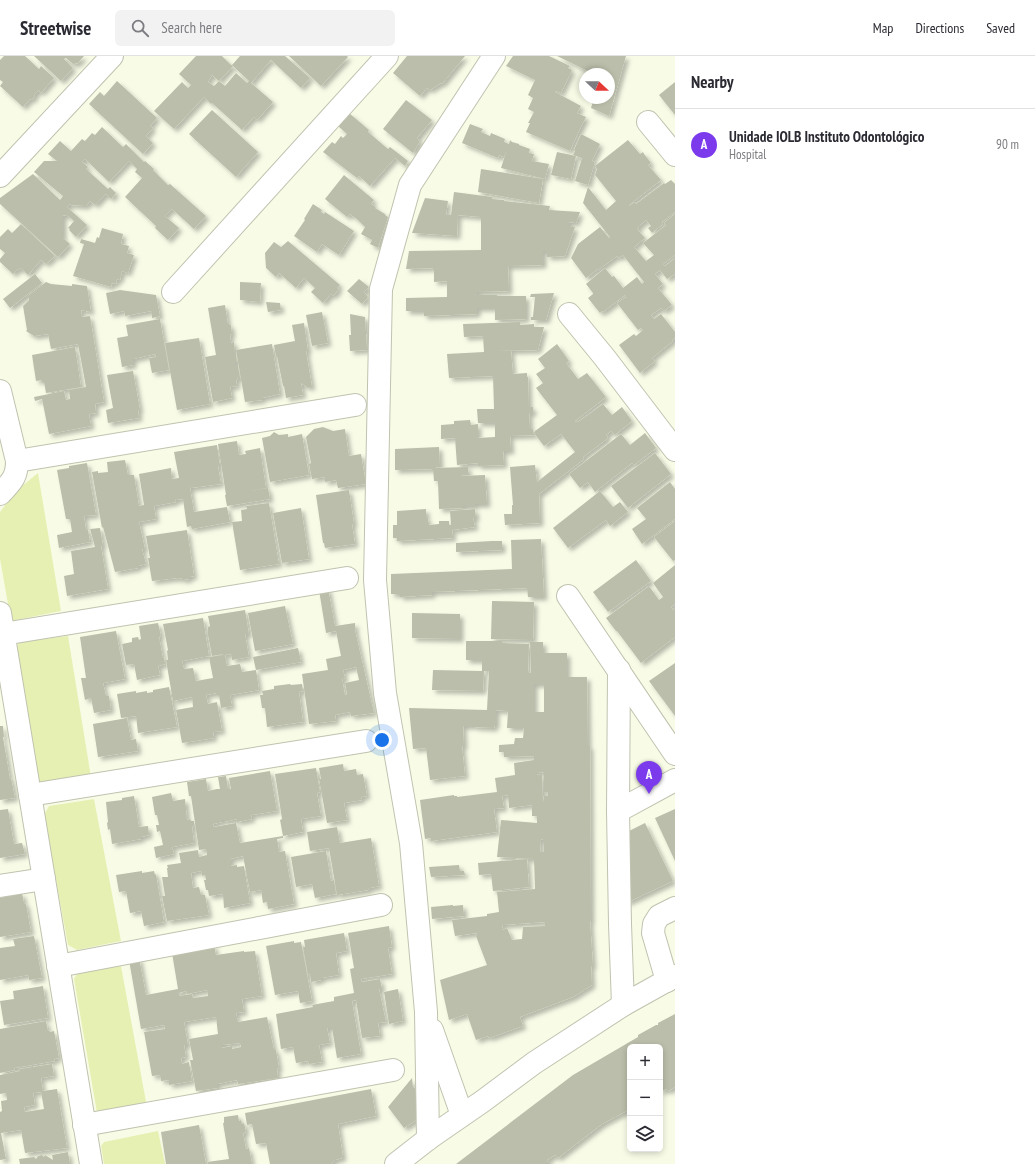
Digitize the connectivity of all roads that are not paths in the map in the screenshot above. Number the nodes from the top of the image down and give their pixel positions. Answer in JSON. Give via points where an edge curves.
{"nodes":[{"id":1,"x":112,"y":56,"type":"edge"},
{"id":2,"x":387,"y":56,"type":"edge"},
{"id":3,"x":494,"y":56,"type":"edge"},
{"id":4,"x":648,"y":122,"type":"dead end"},
{"id":5,"x":675,"y":155,"type":"edge"},
{"id":6,"x":0,"y":176,"type":"edge"},
{"id":7,"x":173,"y":292,"type":"dead end"},
{"id":8,"x":569,"y":314,"type":"dead end"},
{"id":9,"x":0,"y":391,"type":"edge"},
{"id":10,"x":355,"y":405,"type":"dead end"},
{"id":11,"x":675,"y":450,"type":"edge"},
{"id":12,"x":17,"y":461,"type":"junction"},
{"id":13,"x":0,"y":494,"type":"edge"},
{"id":14,"x":347,"y":578,"type":"dead end"},
{"id":15,"x":568,"y":596,"type":"dead end"},
{"id":16,"x":2,"y":624,"type":"edge"},
{"id":17,"x":619,"y":670,"type":"junction"},
{"id":18,"x":366,"y":741,"type":"dead end"},
{"id":19,"x":675,"y":754,"type":"edge"},
{"id":20,"x":675,"y":780,"type":"edge"},
{"id":21,"x":30,"y":795,"type":"junction"},
{"id":22,"x":618,"y":811,"type":"junction"},
{"id":23,"x":44,"y":879,"type":"junction"},
{"id":24,"x":0,"y":886,"type":"edge"},
{"id":25,"x":381,"y":905,"type":"dead end"},
{"id":26,"x":675,"y":908,"type":"edge"},
{"id":27,"x":58,"y":966,"type":"junction"},
{"id":28,"x":671,"y":978,"type":"edge"},
{"id":29,"x":623,"y":1005,"type":"junction"},
{"id":30,"x":426,"y":1012,"type":"junction"},
{"id":31,"x":393,"y":1070,"type":"dead end"},
{"id":32,"x":462,"y":1115,"type":"junction"},
{"id":33,"x":84,"y":1125,"type":"junction"},
{"id":34,"x":428,"y":1139,"type":"junction"},
{"id":35,"x":91,"y":1164,"type":"edge"},
{"id":36,"x":396,"y":1164,"type":"edge"}],
"edges":[{"from":1,"to":6,"type":"street"},
{"from":2,"to":7,"type":"street"},
{"from":3,"to":30,"type":"street","via":[[410,185],[380,288],[375,580],[385,692],[411,843]]},
{"from":4,"to":5,"type":"street"},
{"from":8,"to":11,"type":"street"},
{"from":9,"to":12,"type":"street"},
{"from":10,"to":12,"type":"street"},
{"from":12,"to":13,"type":"street","via":[[15,477]]},
{"from":14,"to":16,"type":"street"},
{"from":15,"to":17,"type":"street"},
{"from":16,"to":21,"type":"street"},
{"from":17,"to":19,"type":"street"},
{"from":17,"to":22,"type":"street"},
{"from":18,"to":21,"type":"street"},
{"from":20,"to":22,"type":"street"},
{"from":21,"to":23,"type":"street"},
{"from":22,"to":29,"type":"street"},
{"from":23,"to":24,"type":"street"},
{"from":23,"to":27,"type":"street"},
{"from":25,"to":27,"type":"street"},
{"from":26,"to":28,"type":"street","via":[[659,916],[654,924],[653,933]]},
{"from":27,"to":33,"type":"street"},
{"from":28,"to":29,"type":"street"},
{"from":29,"to":32,"type":"street","via":[[534,1063]]},
{"from":30,"to":32,"type":"street"},
{"from":30,"to":34,"type":"street"},
{"from":31,"to":33,"type":"street"},
{"from":32,"to":34,"type":"street"},
{"from":33,"to":35,"type":"street"},
{"from":34,"to":36,"type":"street"}]}
